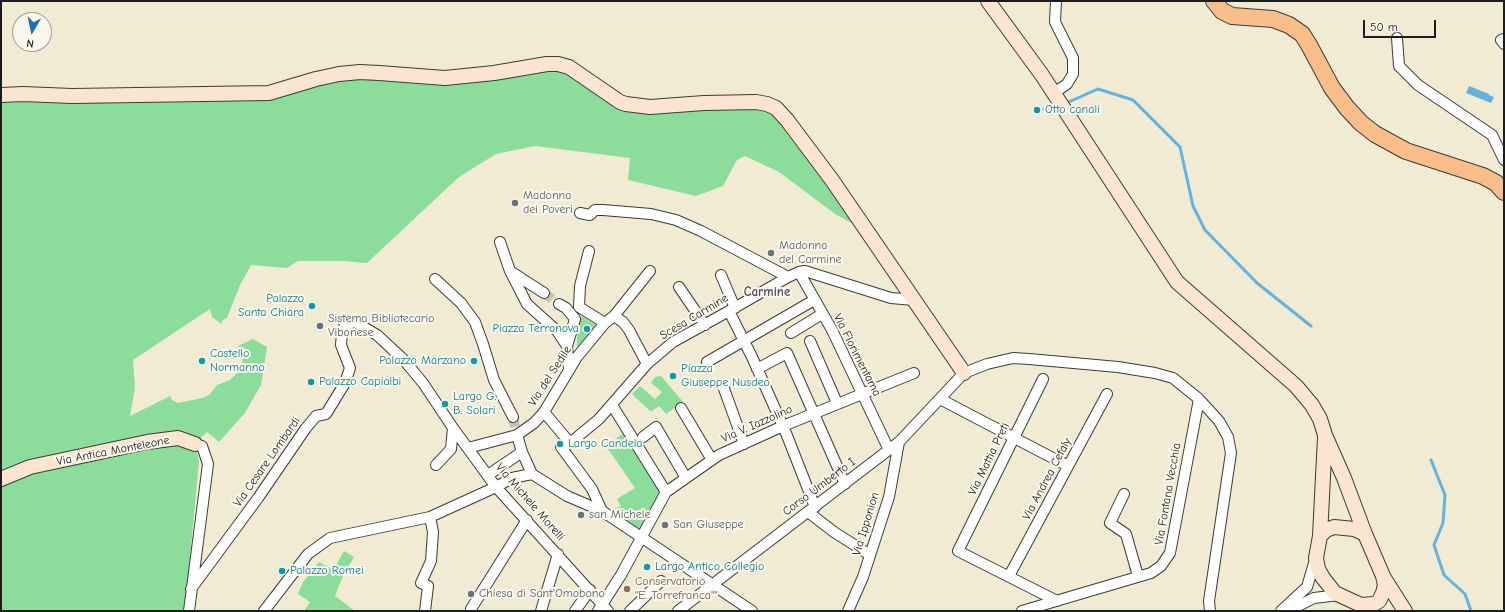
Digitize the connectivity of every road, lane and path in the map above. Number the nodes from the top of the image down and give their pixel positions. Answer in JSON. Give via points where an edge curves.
{"nodes":[{"id":1,"x":988,"y":1,"type":"edge"},
{"id":2,"x":1056,"y":1,"type":"edge"},
{"id":3,"x":1214,"y":1,"type":"edge"},
{"id":4,"x":1397,"y":38,"type":"dead end"},
{"id":5,"x":1504,"y":39,"type":"edge"},
{"id":6,"x":1504,"y":44,"type":"edge"},
{"id":7,"x":1054,"y":93,"type":"junction"},
{"id":8,"x":1,"y":95,"type":"edge"},
{"id":9,"x":1504,"y":160,"type":"edge"},
{"id":10,"x":1504,"y":192,"type":"edge"},
{"id":11,"x":580,"y":213,"type":"dead end"},
{"id":12,"x":500,"y":242,"type":"dead end"},
{"id":13,"x":589,"y":251,"type":"dead end"},
{"id":14,"x":510,"y":271,"type":"junction"},
{"id":15,"x":650,"y":271,"type":"dead end"},
{"id":16,"x":799,"y":272,"type":"junction"},
{"id":17,"x":721,"y":275,"type":"dead end"},
{"id":18,"x":788,"y":277,"type":"junction"},
{"id":19,"x":435,"y":279,"type":"dead end"},
{"id":20,"x":679,"y":287,"type":"dead end"},
{"id":21,"x":544,"y":293,"type":"tunnel mouth"},
{"id":22,"x":914,"y":300,"type":"junction"},
{"id":23,"x":809,"y":303,"type":"dead end"},
{"id":24,"x":559,"y":304,"type":"tunnel mouth"},
{"id":25,"x":732,"y":310,"type":"junction"},
{"id":26,"x":822,"y":314,"type":"junction"},
{"id":27,"x":614,"y":316,"type":"junction"},
{"id":28,"x":605,"y":324,"type":"junction"},
{"id":29,"x":345,"y":325,"type":"joint"},
{"id":30,"x":705,"y":325,"type":"junction"},
{"id":31,"x":791,"y":333,"type":"dead end"},
{"id":32,"x":744,"y":341,"type":"junction"},
{"id":33,"x":810,"y":341,"type":"dead end"},
{"id":34,"x":567,"y":346,"type":"junction"},
{"id":35,"x":707,"y":362,"type":"dead end"},
{"id":36,"x":647,"y":364,"type":"junction"},
{"id":37,"x":757,"y":369,"type":"junction"},
{"id":38,"x":569,"y":370,"type":"junction"},
{"id":39,"x":914,"y":373,"type":"dead end"},
{"id":40,"x":964,"y":373,"type":"junction"},
{"id":41,"x":1043,"y":379,"type":"dead end"},
{"id":42,"x":722,"y":386,"type":"dead end"},
{"id":43,"x":862,"y":393,"type":"junction"},
{"id":44,"x":1107,"y":394,"type":"dead end"},
{"id":45,"x":940,"y":399,"type":"junction"},
{"id":46,"x":1199,"y":399,"type":"junction"},
{"id":47,"x":837,"y":403,"type":"junction"},
{"id":48,"x":612,"y":405,"type":"junction"},
{"id":49,"x":681,"y":408,"type":"dead end"},
{"id":50,"x":544,"y":412,"type":"junction"},
{"id":51,"x":813,"y":413,"type":"junction"},
{"id":52,"x":513,"y":417,"type":"tunnel mouth"},
{"id":53,"x":783,"y":426,"type":"junction"},
{"id":54,"x":453,"y":428,"type":"junction"},
{"id":55,"x":517,"y":435,"type":"junction"},
{"id":56,"x":1325,"y":435,"type":"junction"},
{"id":57,"x":643,"y":437,"type":"dead end"},
{"id":58,"x":1014,"y":437,"type":"junction"},
{"id":59,"x":899,"y":442,"type":"junction"},
{"id":60,"x":195,"y":444,"type":"joint"},
{"id":61,"x":744,"y":444,"type":"junction"},
{"id":62,"x":566,"y":445,"type":"junction"},
{"id":63,"x":468,"y":448,"type":"junction"},
{"id":64,"x":889,"y":450,"type":"junction"},
{"id":65,"x":522,"y":452,"type":"junction"},
{"id":66,"x":712,"y":460,"type":"junction"},
{"id":67,"x":436,"y":465,"type":"dead end"},
{"id":68,"x":1068,"y":466,"type":"junction"},
{"id":69,"x":532,"y":474,"type":"junction"},
{"id":70,"x":488,"y":475,"type":"junction"},
{"id":71,"x":686,"y":478,"type":"junction"},
{"id":72,"x":1,"y":479,"type":"edge"},
{"id":73,"x":845,"y":484,"type":"junction"},
{"id":74,"x":496,"y":487,"type":"junction"},
{"id":75,"x":666,"y":492,"type":"junction"},
{"id":76,"x":1124,"y":494,"type":"dead end"},
{"id":77,"x":812,"y":509,"type":"junction"},
{"id":78,"x":602,"y":511,"type":"junction"},
{"id":79,"x":430,"y":517,"type":"junction"},
{"id":80,"x":527,"y":520,"type":"junction"},
{"id":81,"x":1365,"y":534,"type":"junction"},
{"id":82,"x":1320,"y":536,"type":"junction"},
{"id":83,"x":642,"y":538,"type":"junction"},
{"id":84,"x":558,"y":554,"type":"junction"},
{"id":85,"x":870,"y":555,"type":"junction"},
{"id":86,"x":1316,"y":558,"type":"junction"},
{"id":87,"x":1009,"y":576,"type":"junction"},
{"id":88,"x":1138,"y":576,"type":"junction"},
{"id":89,"x":1384,"y":576,"type":"junction"},
{"id":90,"x":661,"y":581,"type":"dead end"},
{"id":91,"x":713,"y":584,"type":"junction"},
{"id":92,"x":191,"y":589,"type":"junction"},
{"id":93,"x":590,"y":590,"type":"junction"},
{"id":94,"x":1339,"y":595,"type":"junction"},
{"id":95,"x":1057,"y":600,"type":"junction"},
{"id":96,"x":1361,"y":605,"type":"junction"},
{"id":97,"x":471,"y":609,"type":"dead end"},
{"id":98,"x":603,"y":609,"type":"edge"},
{"id":99,"x":545,"y":610,"type":"edge"},
{"id":100,"x":189,"y":611,"type":"edge"},
{"id":101,"x":264,"y":611,"type":"edge"},
{"id":102,"x":425,"y":611,"type":"edge"},
{"id":103,"x":576,"y":611,"type":"edge"},
{"id":104,"x":630,"y":611,"type":"edge"},
{"id":105,"x":678,"y":611,"type":"edge"},
{"id":106,"x":752,"y":611,"type":"edge"},
{"id":107,"x":848,"y":611,"type":"edge"},
{"id":108,"x":1022,"y":611,"type":"edge"},
{"id":109,"x":1210,"y":611,"type":"edge"},
{"id":110,"x":1281,"y":611,"type":"edge"},
{"id":111,"x":1288,"y":611,"type":"edge"},
{"id":112,"x":1374,"y":611,"type":"edge"},
{"id":113,"x":1405,"y":611,"type":"edge"}],
"edges":[{"from":1,"to":7,"type":"street"},
{"from":2,"to":7,"type":"street","via":[[1055,22],[1073,58],[1073,74],[1067,84]]},
{"from":3,"to":10,"type":"main road","via":[[1227,14],[1281,21],[1302,34],[1332,88],[1361,123],[1375,134],[1406,151],[1483,176],[1496,183]]},
{"from":4,"to":9,"type":"street","via":[[1399,66],[1418,85],[1492,135]]},
{"from":5,"to":6,"type":"street","via":[[1501,40]]},
{"from":7,"to":56,"type":"street","via":[[1177,282],[1296,386],[1312,405]]},
{"from":8,"to":22,"type":"street","via":[[269,94],[339,74],[360,72],[445,78],[558,64],[569,67],[626,104],[650,107],[704,103],[767,104],[776,108],[787,120],[828,174]]},
{"from":11,"to":18,"type":"street","via":[[590,215],[595,210],[651,214],[676,220]]},
{"from":12,"to":14,"type":"street"},
{"from":13,"to":28,"type":"street","via":[[580,286],[579,307]]},
{"from":14,"to":21,"type":"street"},
{"from":14,"to":34,"type":"street","via":[[527,304],[557,331]]},
{"from":15,"to":27,"type":"street","name":"Via del Sedile"},
{"from":16,"to":18,"type":"street","name":"Scesa Carmine"},
{"from":16,"to":22,"type":"street","via":[[805,271],[891,298]]},
{"from":16,"to":26,"type":"street","name":"Via Florimentama"},
{"from":17,"to":25,"type":"street"},
{"from":18,"to":25,"type":"street","name":"Scesa Carmine"},
{"from":19,"to":52,"type":"street","via":[[461,303],[475,322],[494,380]]},
{"from":20,"to":30,"type":"street"},
{"from":22,"to":40,"type":"street"},
{"from":23,"to":32,"type":"street"},
{"from":24,"to":34,"type":"street","via":[[575,319]]},
{"from":25,"to":30,"type":"street","name":"Scesa Carmine"},
{"from":25,"to":32,"type":"street"},
{"from":26,"to":31,"type":"street"},
{"from":26,"to":43,"type":"street","name":"Via Florimentama"},
{"from":27,"to":28,"type":"street","name":"Via del Sedile"},
{"from":27,"to":36,"type":"street","via":[[629,330]]},
{"from":28,"to":38,"type":"street","name":"Via del Sedile","via":[[576,357]]},
{"from":29,"to":54,"type":"street","name":"Via Michele Morelli","via":[[354,322],[364,327],[377,335],[403,359],[423,383]]},
{"from":29,"to":92,"type":"street","name":"Via Cesare Lombardi","via":[[341,345],[350,368],[345,383],[326,414],[316,416],[306,428]]},
{"from":30,"to":36,"type":"street","name":"Scesa Carmine","via":[[673,342]]},
{"from":32,"to":35,"type":"street"},
{"from":32,"to":37,"type":"street"},
{"from":33,"to":47,"type":"street"},
{"from":34,"to":38,"type":"street"},
{"from":36,"to":48,"type":"street","name":"Scesa Carmine"},
{"from":37,"to":51,"type":"street","via":[[787,354]]},
{"from":37,"to":53,"type":"street"},
{"from":38,"to":50,"type":"street","name":"Via del Sedile"},
{"from":39,"to":43,"type":"street","name":"Via V. Iazzolino"},
{"from":40,"to":45,"type":"street","name":"Corso Umberto I"},
{"from":40,"to":46,"type":"street","via":[[1013,358],[1118,367],[1156,372],[1173,378]]},
{"from":41,"to":58,"type":"street","name":"Via Mattia Preti"},
{"from":42,"to":61,"type":"street"},
{"from":43,"to":47,"type":"street","name":"Via V. Iazzolino"},
{"from":43,"to":64,"type":"street","name":"Via Florimentama"},
{"from":44,"to":68,"type":"street","name":"Via Andrea Cefaly"},
{"from":45,"to":58,"type":"street"},
{"from":45,"to":59,"type":"street","name":"Corso Umberto I"},
{"from":46,"to":88,"type":"street","name":"Via Fontana Vecchia","via":[[1170,554],[1161,566],[1150,573]]},
{"from":46,"to":109,"type":"street","via":[[1219,421],[1228,437],[1231,453],[1209,601]]},
{"from":47,"to":51,"type":"street","name":"Via V. Iazzolino"},
{"from":48,"to":62,"type":"street","name":"Scesa Carmine","via":[[599,419]]},
{"from":48,"to":75,"type":"street"},
{"from":49,"to":66,"type":"street"},
{"from":50,"to":55,"type":"street","name":"Via del Sedile"},
{"from":50,"to":62,"type":"street"},
{"from":51,"to":53,"type":"street","name":"Via V. Iazzolino"},
{"from":51,"to":73,"type":"street"},
{"from":53,"to":61,"type":"street","name":"Via V. Iazzolino"},
{"from":53,"to":77,"type":"street"},
{"from":54,"to":63,"type":"street","name":"Via Michele Morelli"},
{"from":54,"to":67,"type":"street","via":[[451,449]]},
{"from":55,"to":63,"type":"street","name":"Via del Sedile"},
{"from":55,"to":65,"type":"street"},
{"from":56,"to":81,"type":"street"},
{"from":56,"to":82,"type":"street"},
{"from":57,"to":71,"type":"street","via":[[656,428]]},
{"from":58,"to":68,"type":"street"},
{"from":58,"to":87,"type":"street","name":"Via Mattia Preti","via":[[958,551]]},
{"from":59,"to":64,"type":"street","name":"Corso Umberto I"},
{"from":59,"to":85,"type":"street","name":"Via Ipponion","via":[[889,497]]},
{"from":60,"to":72,"type":"street","name":"Via Antica Monteleone","via":[[178,438],[147,442],[30,467]]},
{"from":60,"to":92,"type":"street","name":"Via Antica Monteleone","via":[[202,446],[208,464]]},
{"from":61,"to":66,"type":"street","name":"Via V. Iazzolino"},
{"from":62,"to":78,"type":"street"},
{"from":63,"to":70,"type":"street","name":"Via Michele Morelli"},
{"from":64,"to":73,"type":"street","name":"Corso Umberto I"},
{"from":65,"to":69,"type":"street"},
{"from":65,"to":70,"type":"street"},
{"from":66,"to":71,"type":"street","name":"Via V. Iazzolino"},
{"from":68,"to":87,"type":"street","name":"Via Andrea Cefaly"},
{"from":69,"to":74,"type":"street","via":[[512,478]]},
{"from":69,"to":78,"type":"street","via":[[567,496]]},
{"from":70,"to":74,"type":"street","name":"Via Michele Morelli"},
{"from":71,"to":75,"type":"street","name":"Via V. Iazzolino"},
{"from":73,"to":77,"type":"street","name":"Corso Umberto I"},
{"from":74,"to":79,"type":"street"},
{"from":74,"to":80,"type":"street","name":"Via Michele Morelli"},
{"from":75,"to":83,"type":"street","name":"Via V. Iazzolino"},
{"from":76,"to":88,"type":"street","via":[[1110,524],[1126,534]]},
{"from":77,"to":85,"type":"street","via":[[834,532]]},
{"from":77,"to":91,"type":"street","name":"Corso Umberto I"},
{"from":78,"to":83,"type":"street"},
{"from":79,"to":101,"type":"street","via":[[330,538],[308,554]]},
{"from":79,"to":102,"type":"street","via":[[433,532],[431,561],[424,585]]},
{"from":80,"to":84,"type":"street","name":"Via Michele Morelli"},
{"from":80,"to":97,"type":"street"},
{"from":81,"to":82,"type":"street","via":[[1354,529],[1334,527]]},
{"from":81,"to":89,"type":"street"},
{"from":82,"to":86,"type":"street"},
{"from":83,"to":91,"type":"street"},
{"from":83,"to":98,"type":"street","name":"Via V. Iazzolino"},
{"from":84,"to":93,"type":"street","name":"Via Michele Morelli"},
{"from":84,"to":99,"type":"street"},
{"from":85,"to":107,"type":"street","name":"Via Ipponion"},
{"from":86,"to":94,"type":"street","via":[[1323,578],[1334,593]]},
{"from":86,"to":110,"type":"street","via":[[1307,587]]},
{"from":87,"to":95,"type":"street"},
{"from":88,"to":95,"type":"street","name":"Via Fontana Vecchia"},
{"from":89,"to":96,"type":"street","via":[[1384,589],[1379,601]]},
{"from":89,"to":113,"type":"street"},
{"from":90,"to":104,"type":"street"},
{"from":91,"to":105,"type":"street","name":"Corso Umberto I"},
{"from":91,"to":106,"type":"street"},
{"from":92,"to":100,"type":"street","name":"Via Antica Monteleone"},
{"from":93,"to":98,"type":"street","name":"Via Michele Morelli"},
{"from":93,"to":103,"type":"street"},
{"from":94,"to":96,"type":"street"},
{"from":94,"to":111,"type":"street","via":[[1314,598]]},
{"from":95,"to":108,"type":"street","name":"Via Fontana Vecchia"},
{"from":96,"to":112,"type":"street"}]}
